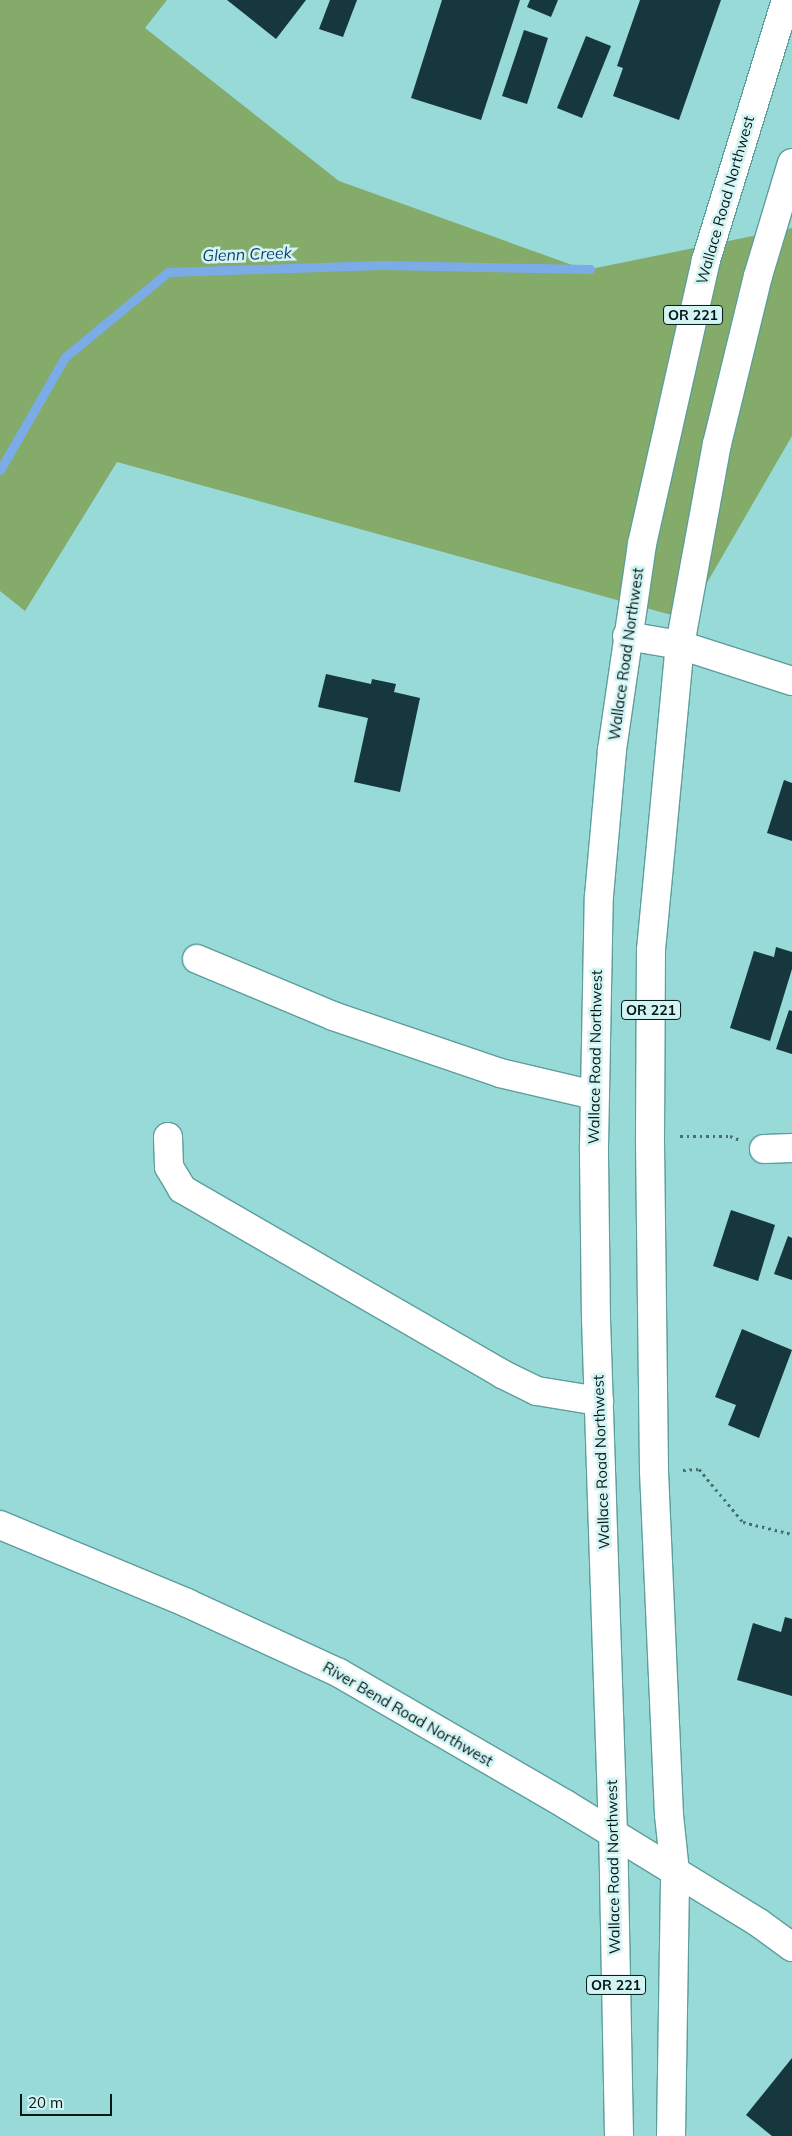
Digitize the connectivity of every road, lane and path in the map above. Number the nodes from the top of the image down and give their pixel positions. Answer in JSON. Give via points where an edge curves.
{"nodes":[{"id":1,"x":786,"y":0,"type":"edge"},
{"id":2,"x":792,"y":163,"type":"edge"},
{"id":3,"x":627,"y":636,"type":"junction"},
{"id":4,"x":680,"y":644,"type":"junction"},
{"id":5,"x":792,"y":681,"type":"edge"},
{"id":6,"x":198,"y":959,"type":"dead end"},
{"id":7,"x":594,"y":1095,"type":"junction"},
{"id":8,"x":168,"y":1137,"type":"dead end"},
{"id":9,"x":650,"y":1137,"type":"junction"},
{"id":10,"x":792,"y":1148,"type":"edge"},
{"id":11,"x":764,"y":1149,"type":"joint"},
{"id":12,"x":599,"y":1401,"type":"junction"},
{"id":13,"x":654,"y":1470,"type":"junction"},
{"id":14,"x":0,"y":1525,"type":"edge"},
{"id":15,"x":792,"y":1534,"type":"edge"},
{"id":16,"x":613,"y":1834,"type":"junction"},
{"id":17,"x":675,"y":1872,"type":"junction"},
{"id":18,"x":792,"y":1947,"type":"edge"},
{"id":19,"x":619,"y":2136,"type":"edge"},
{"id":20,"x":671,"y":2136,"type":"edge"}],
"edges":[{"from":1,"to":3,"type":"main road","name":"Wallace Road Northwest","number":"OR 221","via":[[706,260],[642,544]]},
{"from":2,"to":4,"type":"main road","number":"OR 221","via":[[758,276],[717,444]]},
{"from":3,"to":4,"type":"main road"},
{"from":3,"to":7,"type":"main road","name":"Wallace Road Northwest","number":"OR 221","via":[[612,750],[600,896]]},
{"from":4,"to":5,"type":"main road"},
{"from":4,"to":9,"type":"main road","number":"OR 221","via":[[651,950]]},
{"from":6,"to":7,"type":"main road","via":[[333,1016],[491,1070]]},
{"from":7,"to":12,"type":"main road","name":"Wallace Road Northwest","number":"OR 221"},
{"from":8,"to":12,"type":"main road","via":[[169,1167],[182,1189],[502,1374],[537,1391]]},
{"from":9,"to":11,"type":"path","via":[[730,1136]]},
{"from":9,"to":13,"type":"main road","number":"OR 221"},
{"from":10,"to":11,"type":"main road"},
{"from":12,"to":16,"type":"main road","name":"Wallace Road Northwest","number":"OR 221"},
{"from":13,"to":15,"type":"path","via":[[699,1469],[743,1522]]},
{"from":13,"to":17,"type":"main road","number":"OR 221","via":[[669,1815]]},
{"from":14,"to":16,"type":"main road","name":"River Bend Road Northwest","via":[[300,1654],[400,1708]]},
{"from":16,"to":17,"type":"main road","name":"River Bend Road Northwest"},
{"from":16,"to":19,"type":"main road","name":"Wallace Road Northwest","number":"OR 221"},
{"from":17,"to":18,"type":"main road","name":"River Bend Road Northwest"},
{"from":17,"to":20,"type":"main road","number":"OR 221"}]}
